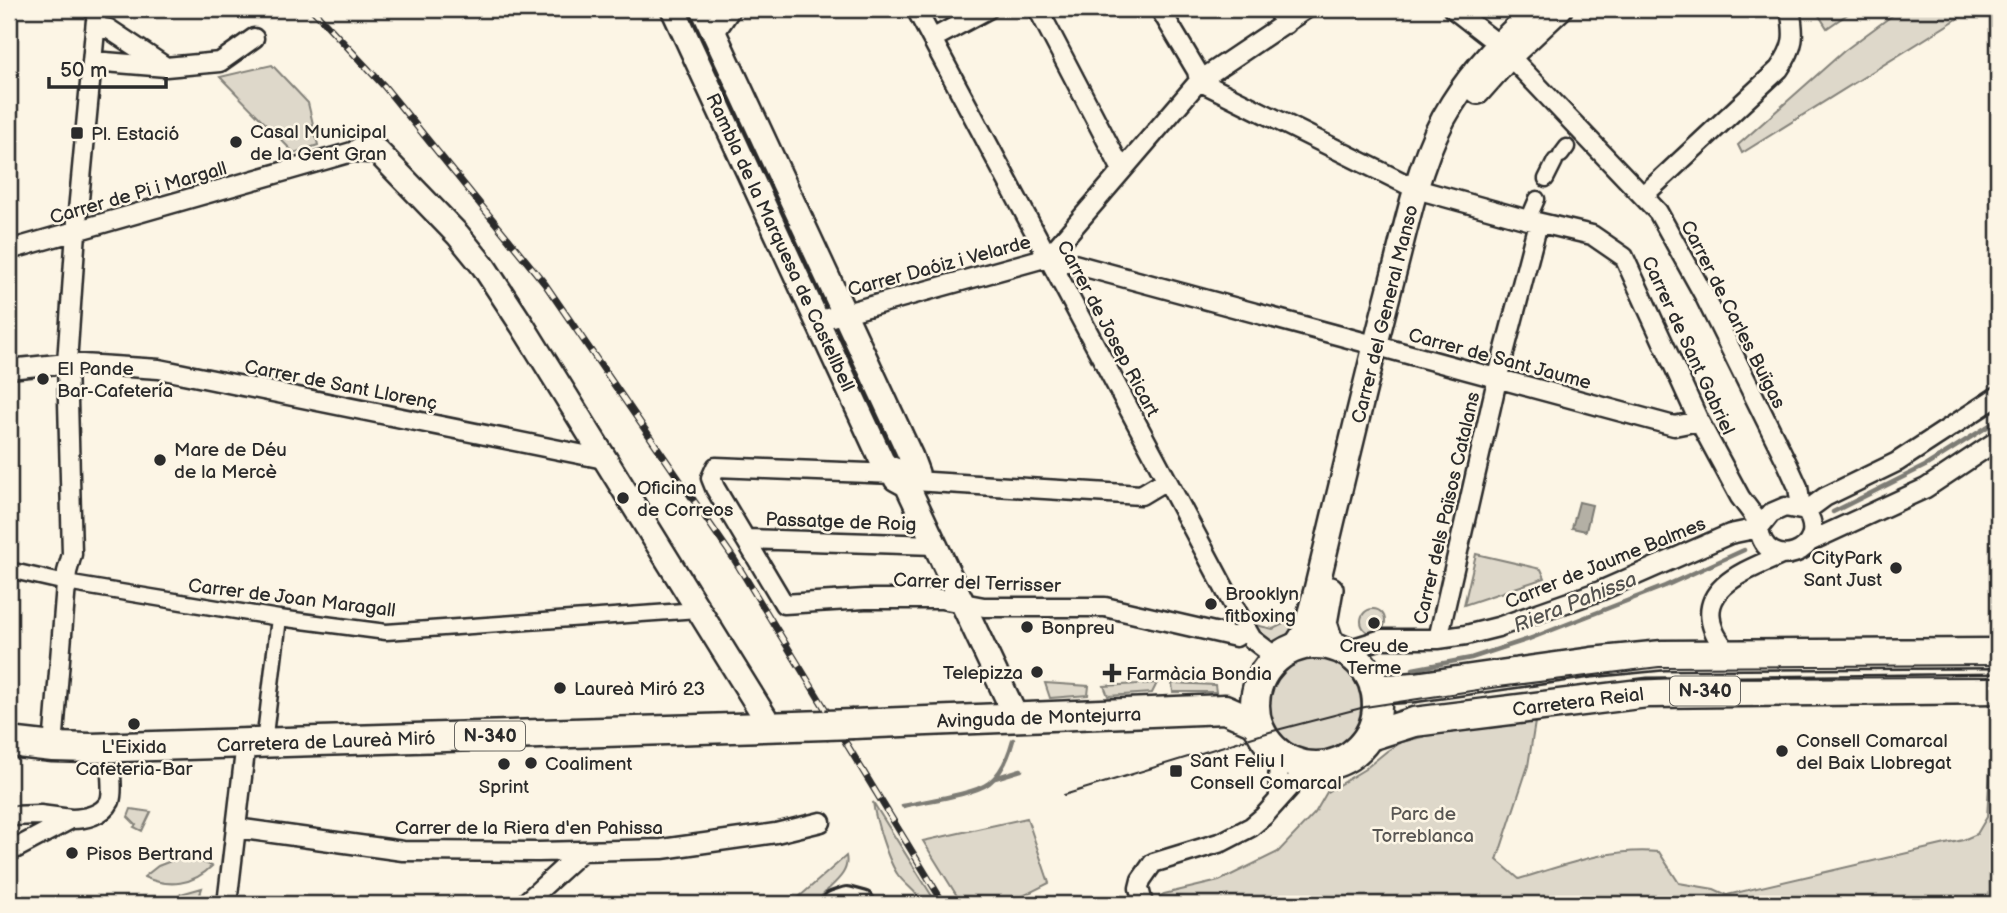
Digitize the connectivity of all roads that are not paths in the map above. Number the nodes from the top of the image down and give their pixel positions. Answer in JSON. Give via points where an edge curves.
{"nodes":[{"id":1,"x":673,"y":9,"type":"edge"},
{"id":2,"x":703,"y":9,"type":"edge"},
{"id":3,"x":731,"y":9,"type":"edge"},
{"id":4,"x":916,"y":9,"type":"edge"},
{"id":5,"x":988,"y":9,"type":"edge"},
{"id":6,"x":1038,"y":9,"type":"edge"},
{"id":7,"x":1160,"y":9,"type":"edge"},
{"id":8,"x":1306,"y":9,"type":"edge"},
{"id":9,"x":1453,"y":9,"type":"edge"},
{"id":10,"x":1536,"y":9,"type":"edge"},
{"id":11,"x":1560,"y":9,"type":"edge"},
{"id":12,"x":1790,"y":9,"type":"edge"},
{"id":13,"x":1281,"y":16,"type":"edge"},
{"id":14,"x":97,"y":18,"type":"edge"},
{"id":15,"x":715,"y":34,"type":"junction"},
{"id":16,"x":254,"y":38,"type":"dead end"},
{"id":17,"x":932,"y":39,"type":"junction"},
{"id":18,"x":1504,"y":50,"type":"junction"},
{"id":19,"x":93,"y":61,"type":"junction"},
{"id":20,"x":166,"y":67,"type":"junction"},
{"id":21,"x":1199,"y":81,"type":"junction"},
{"id":22,"x":1567,"y":147,"type":"junction"},
{"id":23,"x":359,"y":150,"type":"joint"},
{"id":24,"x":1122,"y":170,"type":"junction"},
{"id":25,"x":1423,"y":191,"type":"junction"},
{"id":26,"x":1644,"y":195,"type":"junction"},
{"id":27,"x":1533,"y":221,"type":"junction"},
{"id":28,"x":76,"y":232,"type":"junction"},
{"id":29,"x":9,"y":250,"type":"edge"},
{"id":30,"x":1048,"y":257,"type":"junction"},
{"id":31,"x":844,"y":313,"type":"junction"},
{"id":32,"x":817,"y":321,"type":"junction"},
{"id":33,"x":1382,"y":348,"type":"junction"},
{"id":34,"x":67,"y":363,"type":"junction"},
{"id":35,"x":9,"y":369,"type":"edge"},
{"id":36,"x":1497,"y":380,"type":"junction"},
{"id":37,"x":1998,"y":396,"type":"edge"},
{"id":38,"x":1699,"y":421,"type":"junction"},
{"id":39,"x":1998,"y":440,"type":"edge"},
{"id":40,"x":604,"y":459,"type":"junction"},
{"id":41,"x":905,"y":475,"type":"junction"},
{"id":42,"x":1166,"y":480,"type":"junction"},
{"id":43,"x":1803,"y":509,"type":"junction"},
{"id":44,"x":1760,"y":526,"type":"junction"},
{"id":45,"x":745,"y":539,"type":"junction"},
{"id":46,"x":1811,"y":541,"type":"junction"},
{"id":47,"x":935,"y":545,"type":"junction"},
{"id":48,"x":1781,"y":555,"type":"junction"},
{"id":49,"x":9,"y":570,"type":"edge"},
{"id":50,"x":66,"y":583,"type":"junction"},
{"id":51,"x":962,"y":603,"type":"junction"},
{"id":52,"x":698,"y":610,"type":"junction"},
{"id":53,"x":279,"y":618,"type":"junction"},
{"id":54,"x":1247,"y":631,"type":"junction"},
{"id":55,"x":1438,"y":639,"type":"junction"},
{"id":56,"x":1338,"y":649,"type":"junction"},
{"id":57,"x":1998,"y":653,"type":"edge"},
{"id":58,"x":1285,"y":654,"type":"junction"},
{"id":59,"x":1729,"y":654,"type":"junction"},
{"id":60,"x":1258,"y":684,"type":"junction"},
{"id":61,"x":1374,"y":687,"type":"junction"},
{"id":62,"x":1998,"y":689,"type":"edge"},
{"id":63,"x":1225,"y":709,"type":"junction"},
{"id":64,"x":1016,"y":718,"type":"junction"},
{"id":65,"x":1257,"y":723,"type":"junction"},
{"id":66,"x":840,"y":724,"type":"joint"},
{"id":67,"x":771,"y":727,"type":"junction"},
{"id":68,"x":1370,"y":736,"type":"junction"},
{"id":69,"x":258,"y":737,"type":"junction"},
{"id":70,"x":9,"y":742,"type":"edge"},
{"id":71,"x":53,"y":747,"type":"junction"},
{"id":72,"x":1278,"y":754,"type":"junction"},
{"id":73,"x":110,"y":763,"type":"junction"},
{"id":74,"x":1310,"y":765,"type":"junction"},
{"id":75,"x":1279,"y":797,"type":"junction"},
{"id":76,"x":9,"y":816,"type":"edge"},
{"id":77,"x":71,"y":819,"type":"junction"},
{"id":78,"x":821,"y":822,"type":"dead end"},
{"id":79,"x":236,"y":828,"type":"junction"},
{"id":80,"x":582,"y":851,"type":"junction"},
{"id":81,"x":9,"y":852,"type":"edge"},
{"id":82,"x":227,"y":904,"type":"edge"},
{"id":83,"x":524,"y":904,"type":"edge"},
{"id":84,"x":835,"y":904,"type":"edge"},
{"id":85,"x":862,"y":904,"type":"edge"},
{"id":86,"x":1143,"y":904,"type":"edge"}],
"edges":[{"from":1,"to":32,"type":"street","name":"Rambla de la Marquesa de Castellbell"},
{"from":2,"to":15,"type":"street","name":"Rambla de la Marquesa de Castellbell"},
{"from":3,"to":15,"type":"street"},
{"from":4,"to":17,"type":"street","name":"Carrer de Josep Ricart"},
{"from":5,"to":17,"type":"street"},
{"from":6,"to":24,"type":"street"},
{"from":7,"to":21,"type":"street"},
{"from":8,"to":13,"type":"street","name":"Carrer Daóiz i Velarde"},
{"from":9,"to":18,"type":"street","name":"Carrer de Carles Buïgas"},
{"from":10,"to":18,"type":"street","name":"Carrer del General Manso"},
{"from":11,"to":18,"type":"street","name":"Carrer del General Manso"},
{"from":12,"to":26,"type":"street","via":[[1791,51],[1779,69]]},
{"from":13,"to":21,"type":"street","name":"Carrer Daóiz i Velarde"},
{"from":14,"to":19,"type":"street"},
{"from":14,"to":20,"type":"street"},
{"from":15,"to":31,"type":"street","name":"Rambla de la Marquesa de Castellbell"},
{"from":16,"to":20,"type":"street","via":[[220,62]]},
{"from":17,"to":30,"type":"street","name":"Carrer de Josep Ricart"},
{"from":18,"to":22,"type":"street","name":"Carrer de Carles Buïgas"},
{"from":18,"to":25,"type":"street","name":"Carrer del General Manso","via":[[1451,105],[1432,141]]},
{"from":19,"to":20,"type":"street"},
{"from":19,"to":28,"type":"street"},
{"from":21,"to":24,"type":"street","name":"Carrer Daóiz i Velarde"},
{"from":21,"to":25,"type":"street","name":"Carrer de Sant Gabriel"},
{"from":22,"to":26,"type":"street","name":"Carrer de Carles Buïgas"},
{"from":22,"to":27,"type":"street","via":[[1541,190]]},
{"from":23,"to":28,"type":"street","name":"Carrer de Pi i Margall"},
{"from":23,"to":40,"type":"street","via":[[377,151],[429,202],[484,267]]},
{"from":24,"to":30,"type":"street","name":"Carrer Daóiz i Velarde"},
{"from":25,"to":27,"type":"street","name":"Carrer de Sant Gabriel"},
{"from":25,"to":33,"type":"street","name":"Carrer del General Manso"},
{"from":26,"to":43,"type":"street","name":"Carrer de Carles Buïgas","via":[[1704,295],[1798,487]]},
{"from":27,"to":36,"type":"street","name":"Carrer dels Països Catalans"},
{"from":27,"to":38,"type":"street","name":"Carrer de Sant Gabriel","via":[[1592,235],[1624,257]]},
{"from":28,"to":29,"type":"street","name":"Carrer de Pi i Margall"},
{"from":28,"to":34,"type":"street"},
{"from":30,"to":31,"type":"street","name":"Carrer Daóiz i Velarde"},
{"from":30,"to":33,"type":"street","name":"Carrer de Sant Jaume"},
{"from":30,"to":42,"type":"street","name":"Carrer de Josep Ricart"},
{"from":31,"to":32,"type":"street","name":"Carrer Daóiz i Velarde"},
{"from":31,"to":41,"type":"street","name":"Rambla de la Marquesa de Castellbell","via":[[911,457]]},
{"from":32,"to":41,"type":"street","name":"Rambla de la Marquesa de Castellbell","via":[[882,461]]},
{"from":33,"to":36,"type":"street","name":"Carrer de Sant Jaume"},
{"from":33,"to":56,"type":"street","name":"Carrer del General Manso","via":[[1325,616],[1327,634]]},
{"from":33,"to":58,"type":"street","name":"Carrer del General Manso","via":[[1304,631]]},
{"from":34,"to":35,"type":"street","name":"Carrer de Sant Llorenç"},
{"from":34,"to":40,"type":"street","name":"Carrer de Sant Llorenç","via":[[159,369]]},
{"from":34,"to":50,"type":"street","via":[[72,554]]},
{"from":36,"to":38,"type":"street","name":"Carrer de Sant Jaume","via":[[1674,426]]},
{"from":36,"to":55,"type":"street","name":"Carrer dels Països Catalans"},
{"from":37,"to":43,"type":"street","via":[[1897,462]]},
{"from":38,"to":44,"type":"street","name":"Carrer de Sant Gabriel"},
{"from":39,"to":46,"type":"street","via":[[1926,488]]},
{"from":40,"to":52,"type":"street"},
{"from":41,"to":42,"type":"street","via":[[1141,495]]},
{"from":41,"to":45,"type":"street","via":[[716,467],[715,488]]},
{"from":41,"to":47,"type":"street","name":"Rambla de la Marquesa de Castellbell"},
{"from":42,"to":54,"type":"street","name":"Carrer de Josep Ricart"},
{"from":43,"to":44,"type":"street","via":[[1778,509]]},
{"from":43,"to":46,"type":"street","via":[[1813,525]]},
{"from":44,"to":48,"type":"street","via":[[1767,548]]},
{"from":44,"to":55,"type":"street","name":"Carrer de Jaume Balmes","via":[[1730,534],[1548,611],[1477,633]]},
{"from":45,"to":47,"type":"street","name":"Passatge de Roig"},
{"from":45,"to":51,"type":"street","name":"Carrer del Terrisser","via":[[784,604],[865,599]]},
{"from":46,"to":48,"type":"street","via":[[1794,553]]},
{"from":47,"to":51,"type":"street","name":"Rambla de la Marquesa de Castellbell"},
{"from":48,"to":59,"type":"street","via":[[1737,576],[1712,598],[1714,632]]},
{"from":49,"to":50,"type":"street","name":"Carrer de Joan Maragall"},
{"from":50,"to":53,"type":"street","name":"Carrer de Joan Maragall"},
{"from":50,"to":71,"type":"street"},
{"from":51,"to":54,"type":"street","name":"Carrer del Terrisser","via":[[1105,607],[1236,637]]},
{"from":51,"to":64,"type":"street","name":"Rambla de la Marquesa de Castellbell"},
{"from":52,"to":53,"type":"street","name":"Carrer de Joan Maragall","via":[[386,632]]},
{"from":52,"to":67,"type":"street"},
{"from":53,"to":69,"type":"street"},
{"from":54,"to":58,"type":"street","name":"Carrer de Josep Ricart","via":[[1252,639]]},
{"from":55,"to":56,"type":"street","name":"Carrer de Jaume Balmes","via":[[1382,639]]},
{"from":56,"to":58,"type":"main road","via":[[1303,646]]},
{"from":56,"to":61,"type":"main road","via":[[1361,665]]},
{"from":57,"to":59,"type":"main road","name":"Carretera Reial","number":"N-340"},
{"from":58,"to":60,"type":"main road"},
{"from":59,"to":61,"type":"main road","name":"Carretera Reial","number":"N-340","via":[[1630,657],[1415,687]]},
{"from":60,"to":63,"type":"main road"},
{"from":60,"to":65,"type":"main road"},
{"from":61,"to":68,"type":"main road","via":[[1377,711]]},
{"from":62,"to":68,"type":"main road","name":"Carretera Reial","number":"N-340","via":[[1647,693],[1414,722]]},
{"from":63,"to":64,"type":"main road","name":"Avinguda de Montejurra","number":"N-340"},
{"from":63,"to":65,"type":"main road","name":"Avinguda de Montejurra","number":"N-340"},
{"from":64,"to":66,"type":"main road","name":"Avinguda de Montejurra","number":"N-340"},
{"from":65,"to":72,"type":"main road","via":[[1269,747]]},
{"from":66,"to":67,"type":"main road","name":"Carretera de Laureà Miró","number":"N-340"},
{"from":67,"to":69,"type":"main road","name":"Carretera de Laureà Miró","number":"N-340"},
{"from":68,"to":74,"type":"main road","number":"N-340","via":[[1343,760]]},
{"from":69,"to":73,"type":"main road","name":"Carretera de Laureà Miró","number":"N-340"},
{"from":69,"to":79,"type":"street"},
{"from":70,"to":71,"type":"main road","name":"Carretera de Laureà Miró","number":"N-340"},
{"from":71,"to":73,"type":"main road","name":"Carretera de Laureà Miró","number":"N-340"},
{"from":72,"to":74,"type":"main road","number":"N-340"},
{"from":72,"to":75,"type":"street"},
{"from":73,"to":77,"type":"street","via":[[111,799],[102,810]]},
{"from":74,"to":75,"type":"street"},
{"from":75,"to":86,"type":"street","via":[[1264,816],[1234,837],[1153,863],[1139,888]]},
{"from":76,"to":77,"type":"street"},
{"from":77,"to":81,"type":"street"},
{"from":78,"to":80,"type":"street","name":"Carrer de la Riera d'en Pahissa","via":[[662,849]]},
{"from":79,"to":80,"type":"street","name":"Carrer de la Riera d'en Pahissa","via":[[402,851]]},
{"from":79,"to":82,"type":"street"},
{"from":80,"to":83,"type":"street"},
{"from":84,"to":85,"type":"main road","via":[[847,900]]}]}
